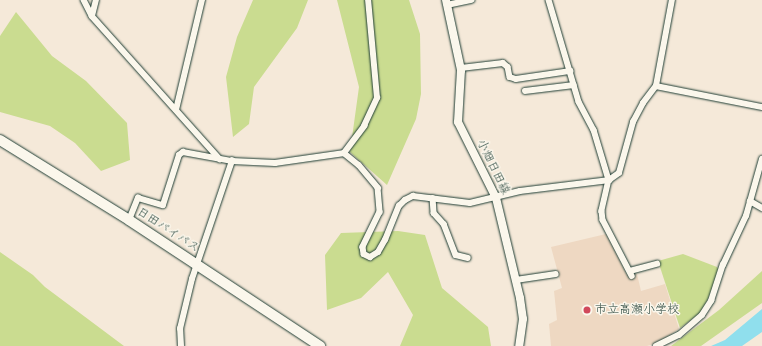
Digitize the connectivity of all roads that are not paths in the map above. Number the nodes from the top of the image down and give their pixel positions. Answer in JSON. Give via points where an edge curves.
{"nodes":[{"id":1,"x":84,"y":0,"type":"edge"},
{"id":2,"x":96,"y":0,"type":"edge"},
{"id":3,"x":202,"y":0,"type":"edge"},
{"id":4,"x":368,"y":0,"type":"edge"},
{"id":5,"x":471,"y":0,"type":"edge"},
{"id":6,"x":549,"y":0,"type":"edge"},
{"id":7,"x":672,"y":0,"type":"edge"},
{"id":8,"x":446,"y":2,"type":"edge"},
{"id":9,"x":92,"y":16,"type":"junction"},
{"id":10,"x":461,"y":68,"type":"junction"},
{"id":11,"x":570,"y":71,"type":"junction"},
{"id":12,"x":574,"y":85,"type":"junction"},
{"id":13,"x":656,"y":86,"type":"junction"},
{"id":14,"x":525,"y":92,"type":"dead end"},
{"id":15,"x":762,"y":107,"type":"edge"},
{"id":16,"x":176,"y":110,"type":"junction"},
{"id":17,"x":0,"y":140,"type":"edge"},
{"id":18,"x":344,"y":153,"type":"junction"},
{"id":19,"x":220,"y":159,"type":"junction"},
{"id":20,"x":762,"y":159,"type":"edge"},
{"id":21,"x":232,"y":162,"type":"junction"},
{"id":22,"x":609,"y":180,"type":"junction"},
{"id":23,"x":433,"y":198,"type":"junction"},
{"id":24,"x":496,"y":198,"type":"junction"},
{"id":25,"x":750,"y":201,"type":"junction"},
{"id":26,"x":762,"y":208,"type":"edge"},
{"id":27,"x":129,"y":220,"type":"junction"},
{"id":28,"x":468,"y":258,"type":"dead end"},
{"id":29,"x":657,"y":264,"type":"dead end"},
{"id":30,"x":198,"y":265,"type":"junction"},
{"id":31,"x":556,"y":274,"type":"dead end"},
{"id":32,"x":516,"y":280,"type":"junction"},
{"id":33,"x":181,"y":346,"type":"edge"},
{"id":34,"x":320,"y":346,"type":"edge"},
{"id":35,"x":519,"y":346,"type":"edge"},
{"id":36,"x":656,"y":346,"type":"edge"}],
"edges":[{"from":1,"to":9,"type":"street"},
{"from":2,"to":9,"type":"street"},
{"from":3,"to":16,"type":"street"},
{"from":4,"to":18,"type":"street","via":[[377,98],[364,126]]},
{"from":5,"to":8,"type":"street"},
{"from":6,"to":11,"type":"street"},
{"from":7,"to":13,"type":"street"},
{"from":8,"to":10,"type":"main road","name":"小畑日田線"},
{"from":9,"to":16,"type":"street"},
{"from":10,"to":11,"type":"street","via":[[503,63],[508,67],[510,77],[516,79]]},
{"from":10,"to":24,"type":"main road","name":"小畑日田線","via":[[458,122]]},
{"from":11,"to":12,"type":"street"},
{"from":12,"to":14,"type":"street"},
{"from":12,"to":22,"type":"street","via":[[579,102],[594,130]]},
{"from":13,"to":15,"type":"street"},
{"from":13,"to":22,"type":"street","via":[[633,122],[618,173]]},
{"from":16,"to":19,"type":"street"},
{"from":17,"to":27,"type":"highway","name":"日田バイパス"},
{"from":18,"to":21,"type":"street","via":[[275,163]]},
{"from":18,"to":23,"type":"street","via":[[370,176],[378,188],[381,203],[376,223],[365,240],[364,254],[370,256],[378,252],[405,200],[413,196]]},
{"from":19,"to":21,"type":"street"},
{"from":19,"to":27,"type":"street","via":[[183,152],[179,155],[163,205],[138,198]]},
{"from":20,"to":25,"type":"street"},
{"from":21,"to":30,"type":"street"},
{"from":22,"to":24,"type":"street","via":[[520,191]]},
{"from":22,"to":29,"type":"street","via":[[602,211],[603,220],[631,274]]},
{"from":23,"to":24,"type":"street","via":[[470,203]]},
{"from":23,"to":28,"type":"street","via":[[434,213],[444,224],[456,256]]},
{"from":24,"to":32,"type":"main road","name":"小畑日田線"},
{"from":25,"to":26,"type":"street"},
{"from":25,"to":36,"type":"street","via":[[711,301],[702,316],[679,335]]},
{"from":27,"to":30,"type":"highway","name":"日田バイパス"},
{"from":30,"to":33,"type":"street","via":[[180,329]]},
{"from":30,"to":34,"type":"highway","name":"日田バイパス"},
{"from":31,"to":32,"type":"street"},
{"from":32,"to":35,"type":"main road","name":"小畑日田線","via":[[522,319]]}]}
